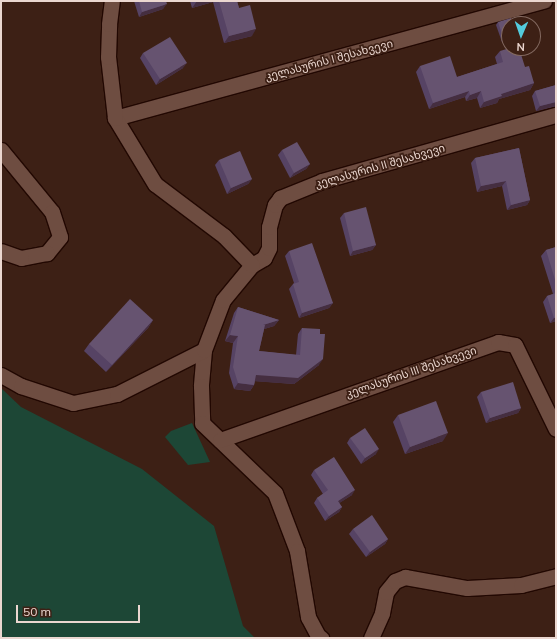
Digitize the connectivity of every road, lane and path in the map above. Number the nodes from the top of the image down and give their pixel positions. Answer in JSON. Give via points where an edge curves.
{"nodes":[{"id":1,"x":112,"y":1,"type":"edge"},
{"id":2,"x":544,"y":1,"type":"edge"},
{"id":3,"x":556,"y":115,"type":"edge"},
{"id":4,"x":115,"y":118,"type":"junction"},
{"id":5,"x":1,"y":150,"type":"edge"},
{"id":6,"x":1,"y":251,"type":"edge"},
{"id":7,"x":252,"y":265,"type":"junction"},
{"id":8,"x":204,"y":350,"type":"junction"},
{"id":9,"x":1,"y":375,"type":"edge"},
{"id":10,"x":556,"y":429,"type":"edge"},
{"id":11,"x":220,"y":440,"type":"junction"},
{"id":12,"x":556,"y":576,"type":"edge"},
{"id":13,"x":322,"y":638,"type":"edge"},
{"id":14,"x":371,"y":638,"type":"edge"}],
"edges":[{"from":1,"to":4,"type":"street","via":[[108,24],[108,57]]},
{"from":2,"to":4,"type":"street","name":"კელასურის I შესახვევი"},
{"from":3,"to":7,"type":"street","name":"კელასურის II შესახვევი","via":[[322,182],[280,198],[275,205],[269,227],[269,248],[264,258]]},
{"from":4,"to":7,"type":"street","via":[[155,184],[224,236]]},
{"from":5,"to":6,"type":"street","via":[[52,212],[60,237],[47,253],[21,258]]},
{"from":7,"to":8,"type":"street","name":"კელასურის II შესახვევი","via":[[223,300]]},
{"from":8,"to":9,"type":"street","via":[[117,394],[73,403],[21,386]]},
{"from":8,"to":11,"type":"street","name":"კელასურის II შესახვევი","via":[[201,386],[202,423]]},
{"from":10,"to":11,"type":"street","name":"კელასურის III შესახვევი","via":[[515,344],[498,342]]},
{"from":11,"to":13,"type":"street","name":"კელასურის II შესახვევი","via":[[275,493],[297,551],[308,617],[318,636]]},
{"from":12,"to":14,"type":"street","via":[[521,585],[467,588],[405,577],[395,581],[386,592],[382,613]]}]}
